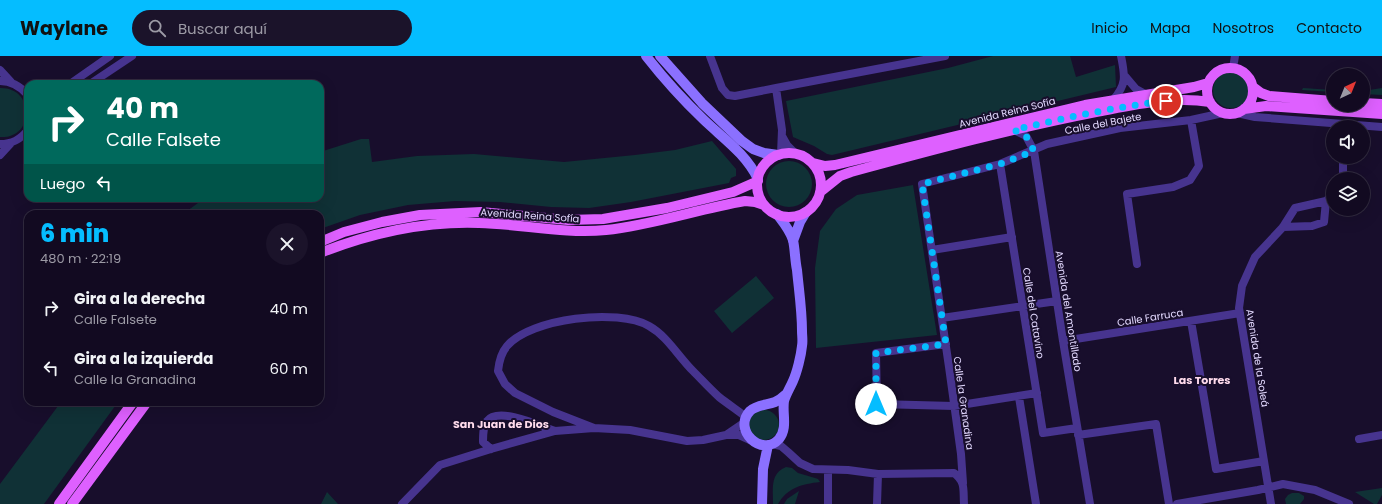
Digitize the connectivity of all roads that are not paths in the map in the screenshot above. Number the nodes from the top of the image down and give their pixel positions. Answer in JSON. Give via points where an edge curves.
{"nodes":[{"id":1,"x":110,"y":56,"type":"edge"},
{"id":2,"x":132,"y":56,"type":"edge"},
{"id":3,"x":646,"y":56,"type":"edge"},
{"id":4,"x":660,"y":56,"type":"edge"},
{"id":5,"x":710,"y":56,"type":"edge"},
{"id":6,"x":945,"y":56,"type":"edge"},
{"id":7,"x":1121,"y":56,"type":"edge"},
{"id":8,"x":1235,"y":56,"type":"edge"},
{"id":9,"x":1233,"y":68,"type":"junction"},
{"id":10,"x":0,"y":70,"type":"edge"},
{"id":11,"x":1125,"y":76,"type":"junction"},
{"id":12,"x":76,"y":80,"type":"edge"},
{"id":13,"x":96,"y":80,"type":"edge"},
{"id":14,"x":0,"y":81,"type":"edge"},
{"id":15,"x":11,"y":82,"type":"junction"},
{"id":16,"x":1208,"y":83,"type":"junction"},
{"id":17,"x":1254,"y":87,"type":"junction"},
{"id":18,"x":24,"y":88,"type":"edge"},
{"id":19,"x":776,"y":88,"type":"junction"},
{"id":20,"x":1147,"y":95,"type":"junction"},
{"id":21,"x":1113,"y":100,"type":"junction"},
{"id":22,"x":1326,"y":100,"type":"edge"},
{"id":23,"x":1210,"y":102,"type":"junction"},
{"id":24,"x":1370,"y":103,"type":"edge"},
{"id":25,"x":1382,"y":104,"type":"edge"},
{"id":26,"x":1241,"y":111,"type":"junction"},
{"id":27,"x":1223,"y":113,"type":"junction"},
{"id":28,"x":1382,"y":114,"type":"edge"},
{"id":29,"x":1191,"y":120,"type":"junction"},
{"id":30,"x":1326,"y":123,"type":"edge"},
{"id":31,"x":1370,"y":126,"type":"edge"},
{"id":32,"x":1382,"y":126,"type":"edge"},
{"id":33,"x":1014,"y":130,"type":"junction"},
{"id":34,"x":24,"y":134,"type":"edge"},
{"id":35,"x":782,"y":135,"type":"junction"},
{"id":36,"x":11,"y":143,"type":"junction"},
{"id":37,"x":0,"y":144,"type":"edge"},
{"id":38,"x":1034,"y":151,"type":"junction"},
{"id":39,"x":795,"y":153,"type":"junction"},
{"id":40,"x":0,"y":154,"type":"edge"},
{"id":41,"x":780,"y":155,"type":"junction"},
{"id":42,"x":813,"y":163,"type":"junction"},
{"id":43,"x":1000,"y":164,"type":"junction"},
{"id":44,"x":758,"y":180,"type":"junction"},
{"id":45,"x":922,"y":184,"type":"joint"},
{"id":46,"x":820,"y":192,"type":"junction"},
{"id":47,"x":1326,"y":201,"type":"joint"},
{"id":48,"x":764,"y":205,"type":"junction"},
{"id":49,"x":806,"y":212,"type":"junction"},
{"id":50,"x":777,"y":214,"type":"junction"},
{"id":51,"x":1283,"y":227,"type":"junction"},
{"id":52,"x":1012,"y":237,"type":"junction"},
{"id":53,"x":324,"y":240,"type":"edge"},
{"id":54,"x":793,"y":241,"type":"junction"},
{"id":55,"x":932,"y":250,"type":"junction"},
{"id":56,"x":324,"y":251,"type":"edge"},
{"id":57,"x":1137,"y":264,"type":"dead end"},
{"id":58,"x":1057,"y":301,"type":"junction"},
{"id":59,"x":1024,"y":306,"type":"junction"},
{"id":60,"x":1240,"y":313,"type":"junction"},
{"id":61,"x":942,"y":318,"type":"junction"},
{"id":62,"x":1191,"y":321,"type":"junction"},
{"id":63,"x":1063,"y":341,"type":"junction"},
{"id":64,"x":946,"y":344,"type":"junction"},
{"id":65,"x":1037,"y":393,"type":"junction"},
{"id":66,"x":786,"y":395,"type":"junction"},
{"id":67,"x":1019,"y":397,"type":"junction"},
{"id":68,"x":765,"y":405,"type":"junction"},
{"id":69,"x":130,"y":406,"type":"edge"},
{"id":70,"x":144,"y":406,"type":"edge"},
{"id":71,"x":954,"y":406,"type":"junction"},
{"id":72,"x":783,"y":418,"type":"junction"},
{"id":73,"x":745,"y":420,"type":"junction"},
{"id":74,"x":594,"y":428,"type":"junction"},
{"id":75,"x":555,"y":431,"type":"junction"},
{"id":76,"x":1078,"y":431,"type":"junction"},
{"id":77,"x":783,"y":434,"type":"junction"},
{"id":78,"x":726,"y":435,"type":"junction"},
{"id":79,"x":1382,"y":435,"type":"edge"},
{"id":80,"x":1359,"y":439,"type":"dead end"},
{"id":81,"x":752,"y":441,"type":"junction"},
{"id":82,"x":770,"y":445,"type":"junction"},
{"id":83,"x":491,"y":449,"type":"junction"},
{"id":84,"x":788,"y":452,"type":"junction"},
{"id":85,"x":1264,"y":461,"type":"junction"},
{"id":86,"x":763,"y":469,"type":"junction"},
{"id":87,"x":828,"y":470,"type":"junction"},
{"id":88,"x":878,"y":474,"type":"junction"},
{"id":89,"x":963,"y":482,"type":"junction"},
{"id":90,"x":1268,"y":487,"type":"junction"},
{"id":91,"x":1208,"y":501,"type":"edge"},
{"id":92,"x":58,"y":504,"type":"edge"},
{"id":93,"x":72,"y":504,"type":"edge"},
{"id":94,"x":402,"y":504,"type":"edge"},
{"id":95,"x":762,"y":504,"type":"edge"},
{"id":96,"x":828,"y":504,"type":"edge"},
{"id":97,"x":877,"y":504,"type":"edge"},
{"id":98,"x":964,"y":504,"type":"edge"},
{"id":99,"x":1036,"y":504,"type":"edge"},
{"id":100,"x":1090,"y":504,"type":"edge"},
{"id":101,"x":1170,"y":504,"type":"edge"},
{"id":102,"x":1177,"y":504,"type":"edge"},
{"id":103,"x":1271,"y":504,"type":"edge"},
{"id":104,"x":1349,"y":504,"type":"edge"}],
"edges":[{"from":1,"to":12,"type":"street"},
{"from":2,"to":13,"type":"street"},
{"from":3,"to":44,"type":"street","via":[[694,110],[744,157],[752,166]]},
{"from":4,"to":41,"type":"street","via":[[702,103],[742,140],[753,149]]},
{"from":5,"to":19,"type":"street","via":[[722,88],[728,95]]},
{"from":6,"to":19,"type":"street"},
{"from":7,"to":11,"type":"street"},
{"from":8,"to":9,"type":"street"},
{"from":9,"to":16,"type":"main road","via":[[1221,70]]},
{"from":9,"to":17,"type":"main road","via":[[1247,74]]},
{"from":10,"to":15,"type":"street"},
{"from":11,"to":20,"type":"street","via":[[1136,89]]},
{"from":11,"to":21,"type":"street","via":[[1123,87]]},
{"from":14,"to":15,"type":"street"},
{"from":15,"to":18,"type":"street"},
{"from":16,"to":20,"type":"main road","name":"Avenida Reina Sofía","via":[[1194,88]]},
{"from":16,"to":23,"type":"main road"},
{"from":17,"to":22,"type":"main road","via":[[1269,96]]},
{"from":17,"to":26,"type":"main road","via":[[1252,100]]},
{"from":19,"to":35,"type":"street"},
{"from":20,"to":21,"type":"main road","name":"Avenida Reina Sofía"},
{"from":21,"to":42,"type":"main road","name":"Avenida Reina Sofía","via":[[835,165]]},
{"from":23,"to":27,"type":"main road"},
{"from":23,"to":33,"type":"main road","name":"Avenida Reina Sofía","via":[[1180,100],[1139,104]]},
{"from":24,"to":25,"type":"main road"},
{"from":26,"to":27,"type":"main road"},
{"from":26,"to":28,"type":"main road","via":[[1266,106]]},
{"from":26,"to":30,"type":"street","via":[[1255,117]]},
{"from":27,"to":29,"type":"street","name":"Calle del Bajete"},
{"from":29,"to":38,"type":"street","name":"Calle del Bajete","via":[[1114,130],[1047,144]]},
{"from":29,"to":57,"type":"street","via":[[1199,166],[1190,180],[1173,187],[1127,194]]},
{"from":31,"to":32,"type":"street"},
{"from":33,"to":38,"type":"street","name":"Avenida del Amontillado","via":[[1026,136]]},
{"from":33,"to":46,"type":"main road","name":"Avenida Reina Sofía","via":[[851,172],[840,176]]},
{"from":34,"to":36,"type":"street"},
{"from":35,"to":39,"type":"street"},
{"from":35,"to":41,"type":"street"},
{"from":36,"to":37,"type":"street"},
{"from":36,"to":40,"type":"street"},
{"from":38,"to":43,"type":"street","name":"Calle del Bajete"},
{"from":38,"to":58,"type":"street","name":"Avenida del Amontillado"},
{"from":39,"to":41,"type":"main road"},
{"from":39,"to":42,"type":"main road","name":"Avenida Reina Sofía"},
{"from":41,"to":44,"type":"main road","via":[[765,164]]},
{"from":42,"to":46,"type":"main road","via":[[821,182]]},
{"from":43,"to":45,"type":"street","name":"Calle del Bajete"},
{"from":43,"to":52,"type":"street","name":"Calle del Catavino"},
{"from":44,"to":48,"type":"main road","via":[[758,195]]},
{"from":44,"to":53,"type":"main road","name":"Avenida Reina Sofía","via":[[740,190],[719,196],[603,219],[568,220],[481,212],[420,215],[344,232]]},
{"from":45,"to":55,"type":"street","name":"Calle la Granadina"},
{"from":46,"to":49,"type":"main road","name":"Avenida Reina Sofía","via":[[817,202]]},
{"from":47,"to":51,"type":"street","name":"Avenida de la Soleá","via":[[1295,208]]},
{"from":47,"to":51,"type":"street","via":[[1324,222],[1312,226]]},
{"from":48,"to":50,"type":"main road","name":"Avenida Reina Sofía"},
{"from":48,"to":56,"type":"main road","name":"Avenida Reina Sofía","via":[[745,201],[605,230],[568,231],[480,223],[423,225],[385,232]]},
{"from":49,"to":50,"type":"main road","name":"Avenida Reina Sofía","via":[[792,217]]},
{"from":49,"to":54,"type":"street"},
{"from":50,"to":54,"type":"street"},
{"from":51,"to":60,"type":"street","name":"Avenida de la Soleá","via":[[1255,257],[1242,286]]},
{"from":52,"to":55,"type":"street"},
{"from":52,"to":59,"type":"street","name":"Calle del Catavino"},
{"from":54,"to":66,"type":"street","via":[[802,312],[802,346]]},
{"from":55,"to":61,"type":"street","name":"Calle la Granadina"},
{"from":58,"to":59,"type":"street"},
{"from":58,"to":63,"type":"street","name":"Avenida del Amontillado"},
{"from":59,"to":61,"type":"street"},
{"from":59,"to":65,"type":"street","name":"Calle del Catavino"},
{"from":60,"to":62,"type":"street","name":"Calle Farruca"},
{"from":60,"to":85,"type":"street","name":"Avenida de la Soleá"},
{"from":61,"to":64,"type":"street","name":"Calle la Granadina"},
{"from":62,"to":63,"type":"street","name":"Calle Farruca"},
{"from":62,"to":85,"type":"street","via":[[1216,469]]},
{"from":63,"to":76,"type":"street","name":"Avenida del Amontillado"},
{"from":64,"to":71,"type":"street","name":"Calle la Granadina"},
{"from":64,"to":71,"type":"street","via":[[876,353],[876,404]]},
{"from":65,"to":67,"type":"street"},
{"from":65,"to":76,"type":"street","name":"Calle del Catavino","via":[[1043,433]]},
{"from":66,"to":68,"type":"street"},
{"from":66,"to":72,"type":"street"},
{"from":67,"to":71,"type":"street"},
{"from":67,"to":99,"type":"street"},
{"from":68,"to":72,"type":"street","via":[[779,412]]},
{"from":68,"to":73,"type":"street","via":[[750,411]]},
{"from":69,"to":92,"type":"main road"},
{"from":70,"to":93,"type":"main road"},
{"from":71,"to":89,"type":"street","name":"Calle la Granadina"},
{"from":72,"to":77,"type":"street"},
{"from":73,"to":74,"type":"street","via":[[683,361],[660,332],[647,324],[632,319],[592,317],[544,325],[515,338],[500,356],[498,371],[505,384],[515,393]]},
{"from":73,"to":78,"type":"street"},
{"from":73,"to":81,"type":"street","via":[[745,432]]},
{"from":74,"to":75,"type":"street"},
{"from":74,"to":78,"type":"street","via":[[630,430],[687,440],[703,440]]},
{"from":75,"to":83,"type":"street"},
{"from":75,"to":83,"type":"street","via":[[516,418],[492,416],[485,426],[482,442]]},
{"from":76,"to":100,"type":"street","name":"Avenida del Amontillado"},
{"from":76,"to":101,"type":"street","via":[[1156,424]]},
{"from":77,"to":82,"type":"street"},
{"from":77,"to":84,"type":"street"},
{"from":78,"to":81,"type":"street","via":[[740,435]]},
{"from":79,"to":80,"type":"street"},
{"from":81,"to":82,"type":"street","via":[[764,446]]},
{"from":81,"to":86,"type":"street","via":[[760,455]]},
{"from":82,"to":84,"type":"street","via":[[781,446]]},
{"from":82,"to":86,"type":"street"},
{"from":83,"to":94,"type":"street","via":[[440,465]]},
{"from":84,"to":87,"type":"street","via":[[800,463],[813,469]]},
{"from":85,"to":90,"type":"street","name":"Avenida de la Soleá"},
{"from":86,"to":95,"type":"street"},
{"from":87,"to":88,"type":"street"},
{"from":87,"to":96,"type":"street"},
{"from":88,"to":89,"type":"street","via":[[954,473]]},
{"from":88,"to":97,"type":"street"},
{"from":89,"to":98,"type":"street","name":"Calle la Granadina"},
{"from":90,"to":91,"type":"street"},
{"from":90,"to":103,"type":"street","name":"Avenida de la Soleá"},
{"from":90,"to":104,"type":"street","via":[[1283,484],[1298,486]]},
{"from":91,"to":102,"type":"street"}]}
